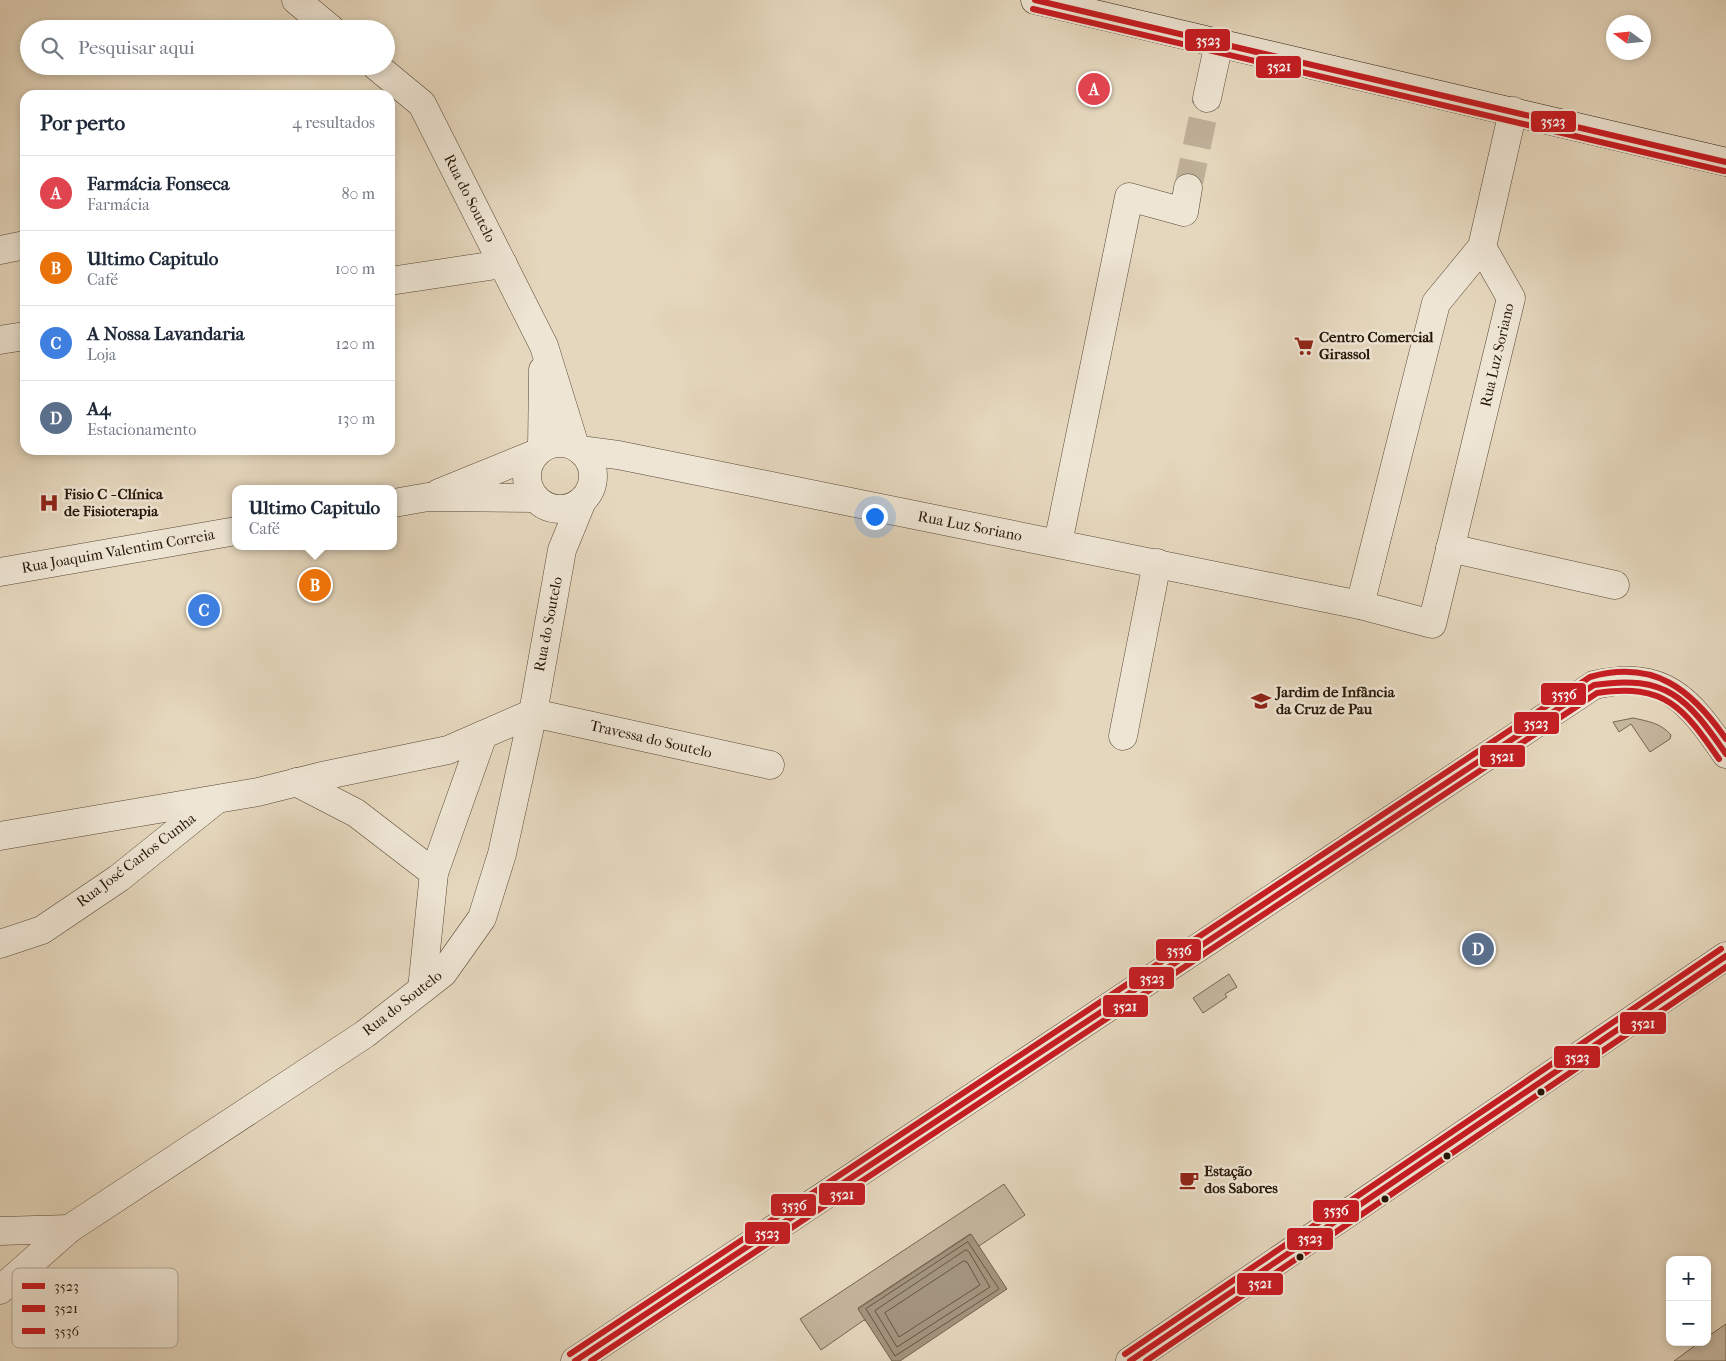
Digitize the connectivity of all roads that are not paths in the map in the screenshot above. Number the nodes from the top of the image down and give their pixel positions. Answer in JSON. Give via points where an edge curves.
{"nodes":[{"id":1,"x":296,"y":0,"type":"edge"},
{"id":2,"x":1035,"y":0,"type":"edge"},
{"id":3,"x":320,"y":20,"type":"edge"},
{"id":4,"x":1218,"y":43,"type":"junction"},
{"id":5,"x":387,"y":75,"type":"edge"},
{"id":6,"x":1207,"y":98,"type":"tunnel mouth"},
{"id":7,"x":1513,"y":111,"type":"junction"},
{"id":8,"x":1726,"y":162,"type":"edge"},
{"id":9,"x":1188,"y":188,"type":"tunnel mouth"},
{"id":10,"x":20,"y":246,"type":"edge"},
{"id":11,"x":1482,"y":247,"type":"junction"},
{"id":12,"x":0,"y":250,"type":"edge"},
{"id":13,"x":503,"y":264,"type":"junction"},
{"id":14,"x":395,"y":281,"type":"edge"},
{"id":15,"x":20,"y":337,"type":"edge"},
{"id":16,"x":0,"y":340,"type":"edge"},
{"id":17,"x":544,"y":346,"type":"junction"},
{"id":18,"x":578,"y":448,"type":"junction"},
{"id":19,"x":538,"y":451,"type":"junction"},
{"id":20,"x":428,"y":497,"type":"junction"},
{"id":21,"x":538,"y":501,"type":"junction"},
{"id":22,"x":582,"y":501,"type":"junction"},
{"id":23,"x":397,"y":502,"type":"edge"},
{"id":24,"x":232,"y":532,"type":"edge"},
{"id":25,"x":1058,"y":543,"type":"junction"},
{"id":26,"x":1450,"y":548,"type":"junction"},
{"id":27,"x":562,"y":550,"type":"junction"},
{"id":28,"x":1157,"y":564,"type":"junction"},
{"id":29,"x":0,"y":572,"type":"edge"},
{"id":30,"x":1616,"y":585,"type":"dead end"},
{"id":31,"x":1360,"y":605,"type":"junction"},
{"id":32,"x":533,"y":713,"type":"junction"},
{"id":33,"x":483,"y":735,"type":"junction"},
{"id":34,"x":1123,"y":736,"type":"dead end"},
{"id":35,"x":1726,"y":754,"type":"edge"},
{"id":36,"x":770,"y":765,"type":"dead end"},
{"id":37,"x":296,"y":782,"type":"junction"},
{"id":38,"x":217,"y":799,"type":"junction"},
{"id":39,"x":0,"y":836,"type":"edge"},
{"id":40,"x":434,"y":873,"type":"junction"},
{"id":41,"x":0,"y":944,"type":"edge"},
{"id":42,"x":1726,"y":956,"type":"edge"},
{"id":43,"x":422,"y":990,"type":"junction"},
{"id":44,"x":69,"y":1229,"type":"junction"},
{"id":45,"x":0,"y":1230,"type":"edge"},
{"id":46,"x":25,"y":1268,"type":"edge"},
{"id":47,"x":12,"y":1279,"type":"edge"},
{"id":48,"x":0,"y":1290,"type":"edge"},
{"id":49,"x":600,"y":1350,"type":"edge"},
{"id":50,"x":576,"y":1361,"type":"edge"},
{"id":51,"x":1130,"y":1361,"type":"edge"}],
"edges":[{"from":1,"to":3,"type":"street"},
{"from":2,"to":4,"type":"street"},
{"from":4,"to":6,"type":"street"},
{"from":4,"to":7,"type":"street"},
{"from":5,"to":13,"type":"street","name":"Rua do Soutelo","via":[[422,104]]},
{"from":7,"to":8,"type":"street"},
{"from":7,"to":11,"type":"street"},
{"from":9,"to":25,"type":"street","via":[[1184,212],[1129,197]]},
{"from":10,"to":12,"type":"street"},
{"from":11,"to":26,"type":"street","name":"Rua Luz Soriano","via":[[1511,298]]},
{"from":11,"to":31,"type":"street","via":[[1436,302]]},
{"from":13,"to":14,"type":"street"},
{"from":13,"to":17,"type":"street","name":"Rua do Soutelo"},
{"from":15,"to":16,"type":"street"},
{"from":17,"to":18,"type":"street"},
{"from":17,"to":19,"type":"street"},
{"from":18,"to":19,"type":"street","via":[[558,443]]},
{"from":18,"to":22,"type":"street","via":[[587,457],[594,475]]},
{"from":18,"to":25,"type":"street","name":"Rua Luz Soriano"},
{"from":19,"to":20,"type":"street"},
{"from":19,"to":21,"type":"street","via":[[527,471],[527,481]]},
{"from":20,"to":21,"type":"street"},
{"from":20,"to":23,"type":"street"},
{"from":21,"to":22,"type":"street","via":[[551,508],[562,509]]},
{"from":21,"to":27,"type":"street"},
{"from":22,"to":27,"type":"street","name":"Rua do Soutelo"},
{"from":24,"to":29,"type":"street","name":"Rua Joaquim Valentim Correia"},
{"from":25,"to":28,"type":"street","name":"Rua Luz Soriano"},
{"from":26,"to":30,"type":"street"},
{"from":26,"to":31,"type":"street","name":"Rua Luz Soriano","via":[[1432,624]]},
{"from":27,"to":32,"type":"street","name":"Rua do Soutelo"},
{"from":28,"to":31,"type":"street","name":"Rua Luz Soriano"},
{"from":28,"to":34,"type":"street"},
{"from":32,"to":33,"type":"street","name":"Rua José Carlos Cunha"},
{"from":32,"to":36,"type":"street","name":"Travessa do Soutelo"},
{"from":32,"to":43,"type":"street","name":"Rua do Soutelo","via":[[502,854],[482,918],[444,973]]},
{"from":33,"to":37,"type":"street","name":"Rua José Carlos Cunha","via":[[448,750]]},
{"from":33,"to":40,"type":"street"},
{"from":35,"to":49,"type":"street","via":[[1700,716],[1678,695],[1646,681],[1619,679],[1594,685]]},
{"from":37,"to":38,"type":"street","name":"Rua José Carlos Cunha"},
{"from":37,"to":40,"type":"street","via":[[356,813]]},
{"from":38,"to":39,"type":"street","name":"Rua José Carlos Cunha"},
{"from":38,"to":41,"type":"street","name":"Rua José Carlos Cunha","via":[[119,878],[42,930]]},
{"from":40,"to":43,"type":"street"},
{"from":42,"to":51,"type":"street"},
{"from":43,"to":44,"type":"street","name":"Rua do Soutelo","via":[[365,1034]]},
{"from":44,"to":45,"type":"street"},
{"from":44,"to":46,"type":"street","name":"Rua do Soutelo"},
{"from":47,"to":48,"type":"street","name":"Rua do Soutelo"},
{"from":49,"to":50,"type":"street"}]}
